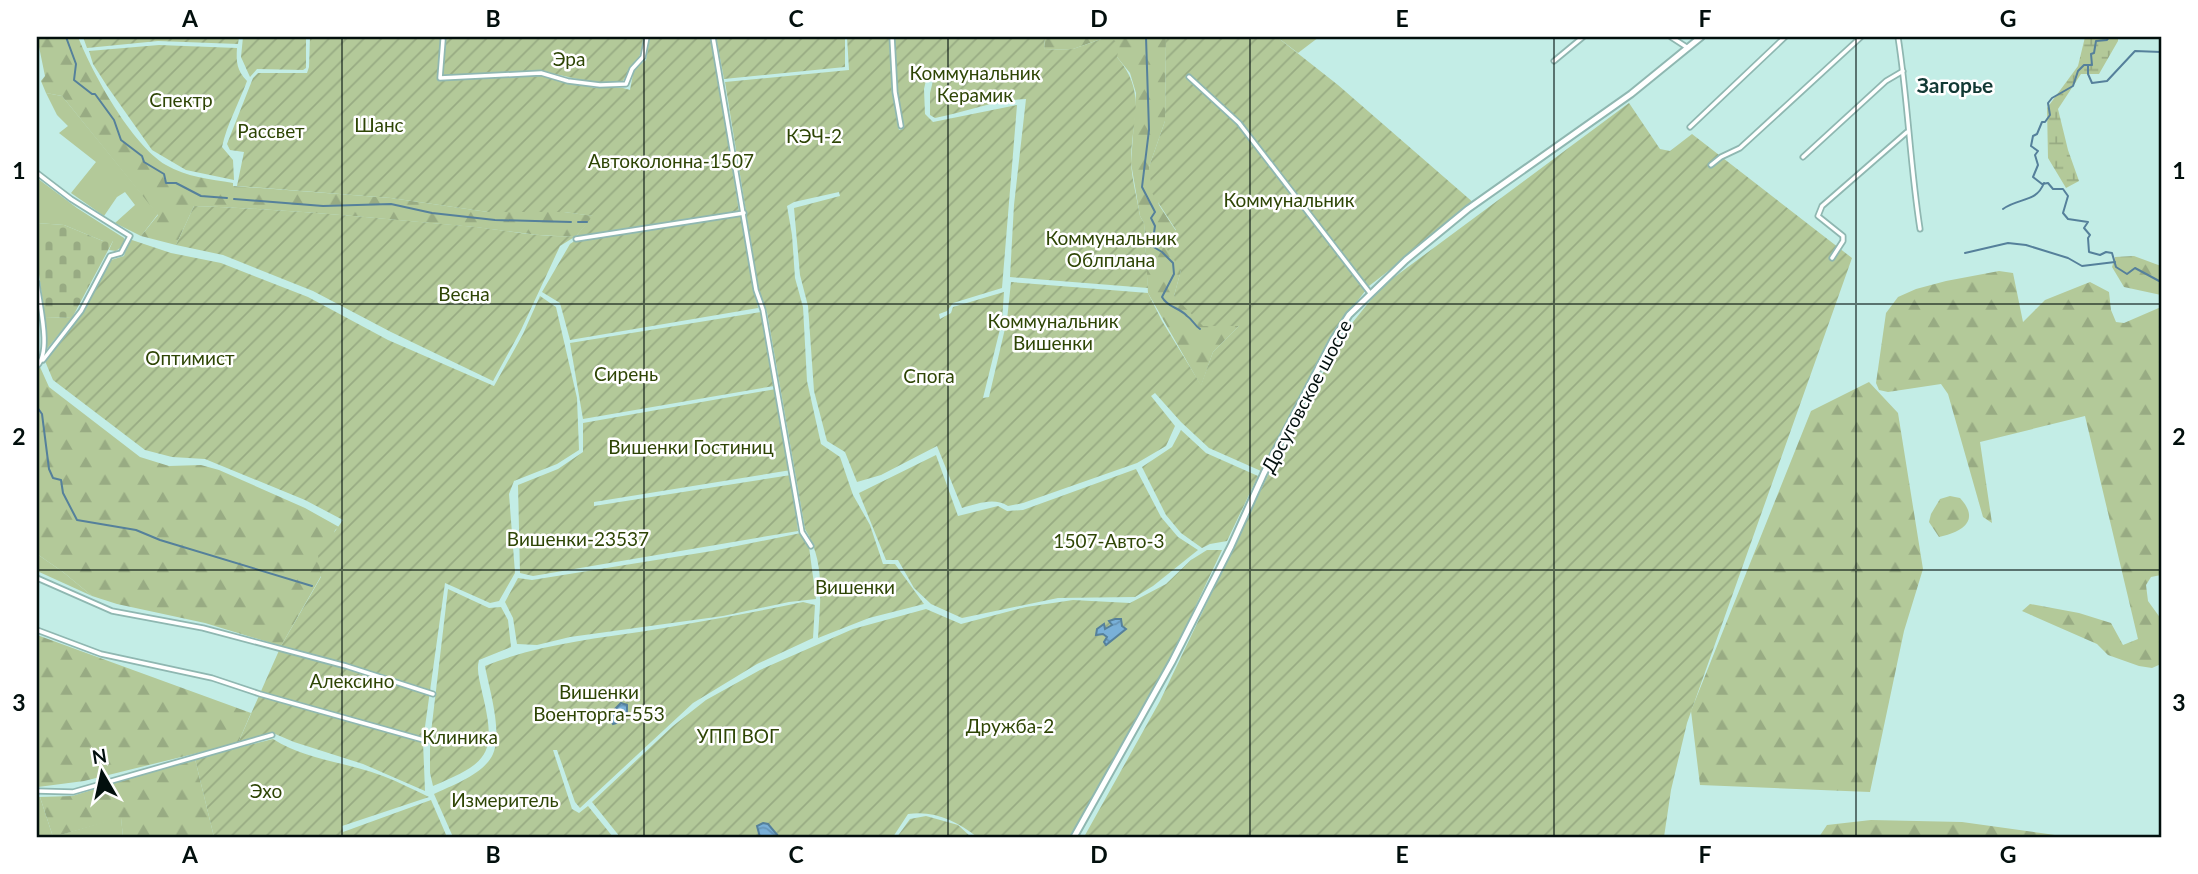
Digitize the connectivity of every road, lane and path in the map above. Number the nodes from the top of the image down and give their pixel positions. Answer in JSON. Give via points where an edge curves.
{"nodes":[{"id":1,"x":647,"y":37,"type":"edge"},
{"id":2,"x":713,"y":37,"type":"edge"},
{"id":3,"x":892,"y":37,"type":"edge"},
{"id":4,"x":1583,"y":37,"type":"edge"},
{"id":5,"x":1671,"y":37,"type":"edge"},
{"id":6,"x":1701,"y":37,"type":"edge"},
{"id":7,"x":1785,"y":37,"type":"edge"},
{"id":8,"x":1861,"y":37,"type":"edge"},
{"id":9,"x":1898,"y":37,"type":"edge"},
{"id":10,"x":443,"y":40,"type":"dead end"},
{"id":11,"x":1688,"y":48,"type":"junction"},
{"id":12,"x":1554,"y":61,"type":"dead end"},
{"id":13,"x":1903,"y":71,"type":"junction"},
{"id":14,"x":1189,"y":76,"type":"dead end"},
{"id":15,"x":901,"y":126,"type":"dead end"},
{"id":16,"x":1690,"y":127,"type":"dead end"},
{"id":17,"x":1907,"y":132,"type":"junction"},
{"id":18,"x":1803,"y":156,"type":"dead end"},
{"id":19,"x":1711,"y":165,"type":"dead end"},
{"id":20,"x":37,"y":173,"type":"edge"},
{"id":21,"x":744,"y":213,"type":"junction"},
{"id":22,"x":1920,"y":229,"type":"dead end"},
{"id":23,"x":576,"y":239,"type":"dead end"},
{"id":24,"x":1832,"y":258,"type":"dead end"},
{"id":25,"x":37,"y":283,"type":"edge"},
{"id":26,"x":1370,"y":293,"type":"junction"},
{"id":27,"x":43,"y":360,"type":"junction"},
{"id":28,"x":37,"y":366,"type":"edge"},
{"id":29,"x":811,"y":546,"type":"dead end"},
{"id":30,"x":37,"y":578,"type":"edge"},
{"id":31,"x":37,"y":630,"type":"edge"},
{"id":32,"x":433,"y":694,"type":"dead end"},
{"id":33,"x":272,"y":735,"type":"dead end"},
{"id":34,"x":427,"y":741,"type":"dead end"},
{"id":35,"x":37,"y":791,"type":"edge"},
{"id":36,"x":1074,"y":837,"type":"edge"}],
"edges":[{"from":1,"to":10,"type":"street","via":[[643,57],[626,84],[600,85],[541,73],[440,78]]},
{"from":2,"to":21,"type":"street"},
{"from":3,"to":15,"type":"street"},
{"from":4,"to":12,"type":"street"},
{"from":5,"to":11,"type":"street"},
{"from":6,"to":11,"type":"main road","name":"Досуговское шоссе"},
{"from":7,"to":16,"type":"street"},
{"from":8,"to":19,"type":"street","via":[[1740,148]]},
{"from":9,"to":13,"type":"street"},
{"from":11,"to":26,"type":"main road","name":"Досуговское шоссе","via":[[1468,209]]},
{"from":13,"to":17,"type":"street"},
{"from":13,"to":18,"type":"street"},
{"from":14,"to":26,"type":"street","via":[[1239,123]]},
{"from":17,"to":22,"type":"street"},
{"from":17,"to":24,"type":"street","via":[[1822,206],[1818,216],[1843,236]]},
{"from":20,"to":27,"type":"street","via":[[130,236],[121,253],[110,256],[81,311]]},
{"from":21,"to":23,"type":"street"},
{"from":21,"to":29,"type":"street","via":[[802,531]]},
{"from":25,"to":27,"type":"street"},
{"from":26,"to":36,"type":"main road","name":"Досуговское шоссе","via":[[1333,340],[1171,662]]},
{"from":27,"to":28,"type":"street"},
{"from":30,"to":32,"type":"street","via":[[112,611],[203,628]]},
{"from":31,"to":34,"type":"street","via":[[101,654],[212,678]]},
{"from":33,"to":35,"type":"street","via":[[73,792]]}]}
